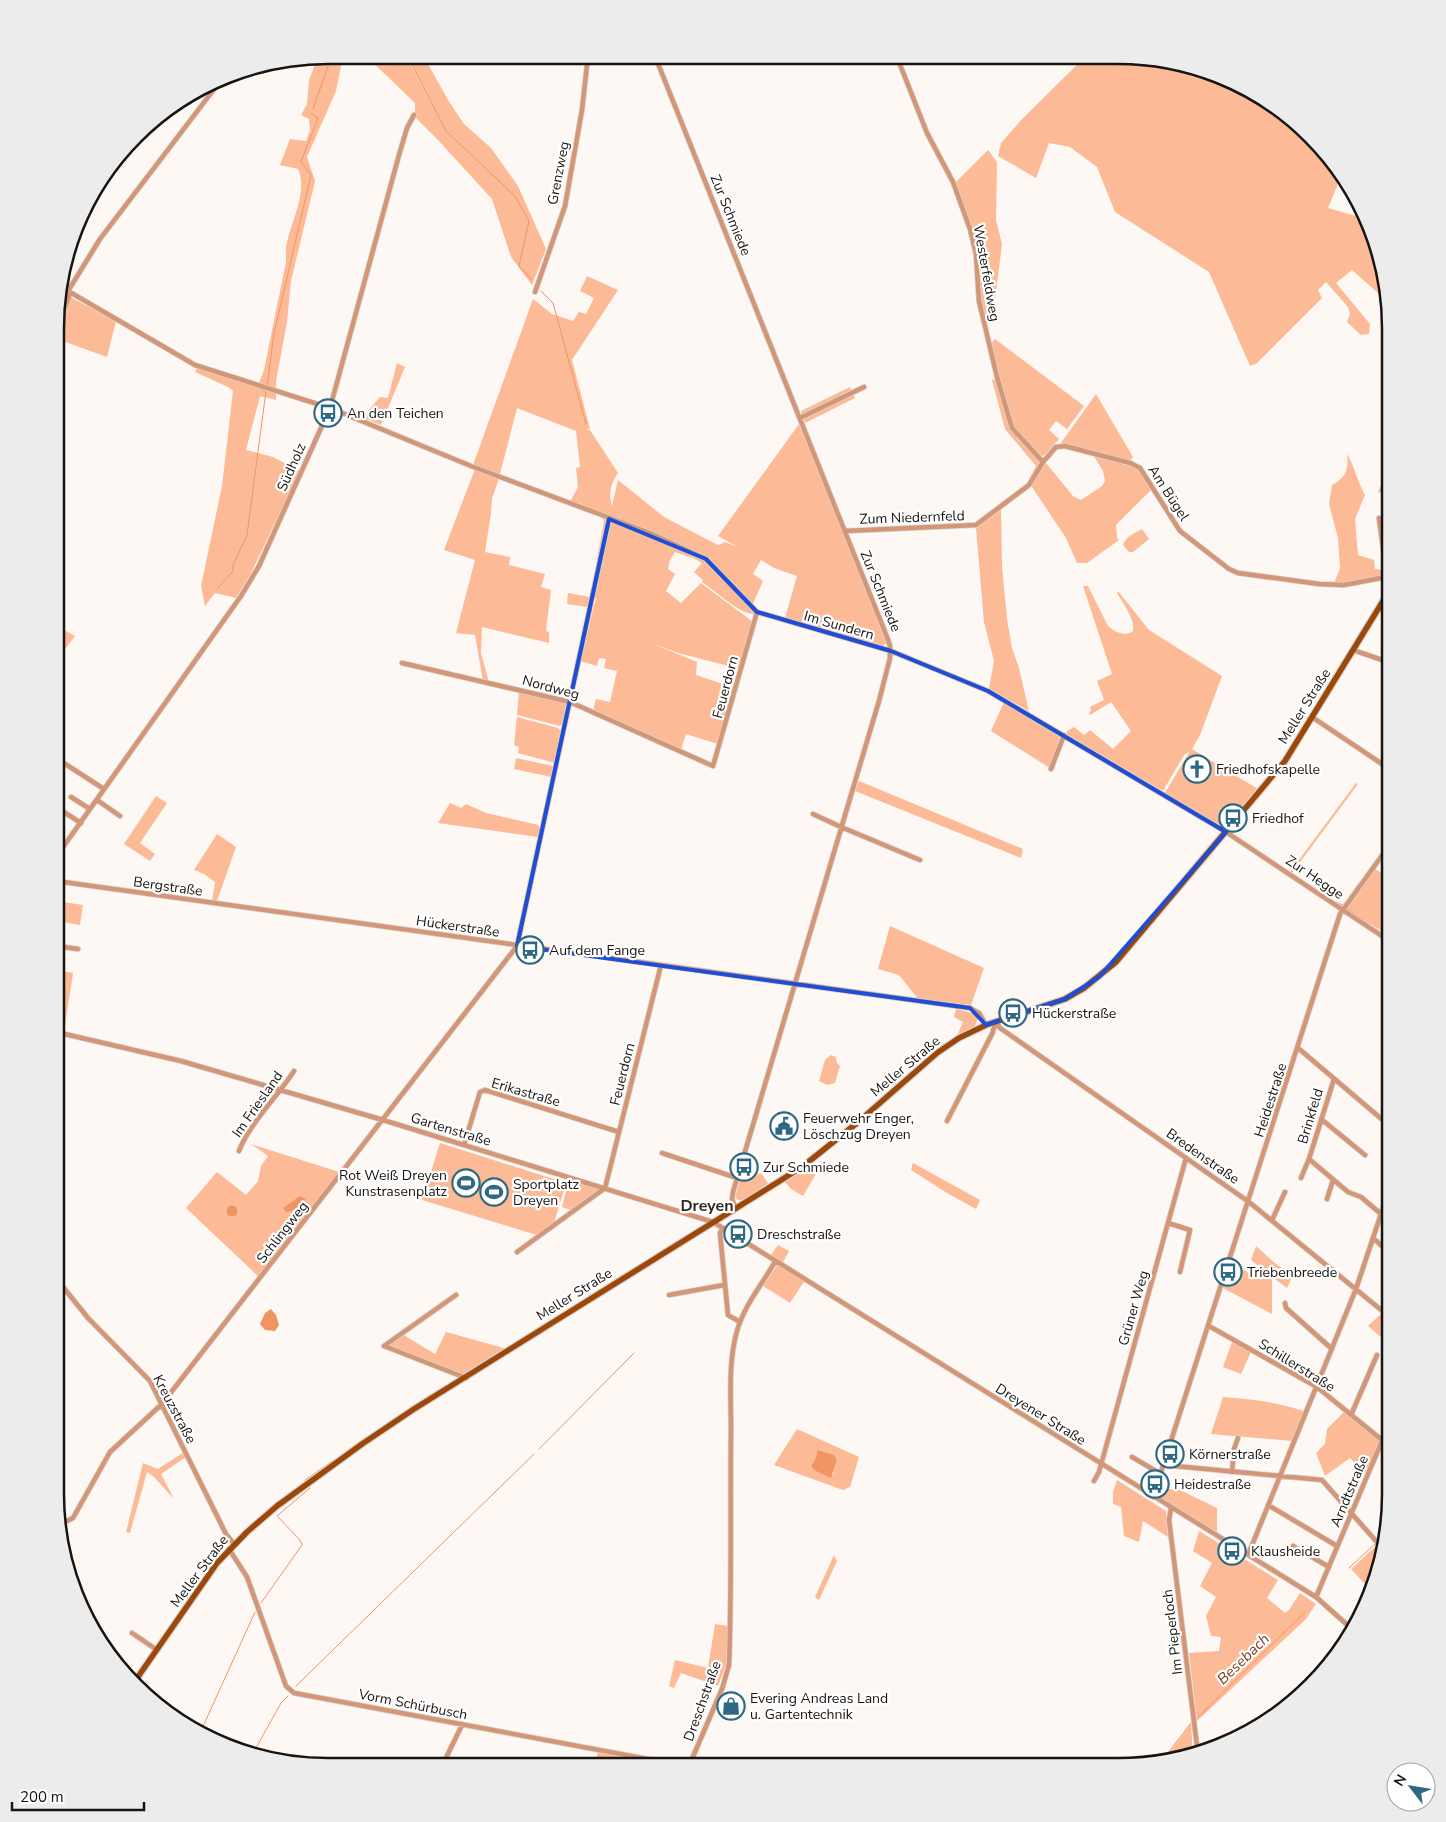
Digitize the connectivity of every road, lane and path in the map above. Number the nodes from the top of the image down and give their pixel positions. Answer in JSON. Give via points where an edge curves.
{"nodes":[{"id":1,"x":587,"y":64,"type":"edge"},
{"id":2,"x":659,"y":64,"type":"edge"},
{"id":3,"x":900,"y":64,"type":"edge"},
{"id":4,"x":213,"y":90,"type":"edge"},
{"id":5,"x":414,"y":115,"type":"dead end"},
{"id":6,"x":68,"y":291,"type":"junction"},
{"id":7,"x":535,"y":292,"type":"dead end"},
{"id":8,"x":66,"y":295,"type":"edge"},
{"id":9,"x":64,"y":307,"type":"edge"},
{"id":10,"x":864,"y":387,"type":"dead end"},
{"id":11,"x":330,"y":408,"type":"junction"},
{"id":12,"x":800,"y":418,"type":"junction"},
{"id":13,"x":1044,"y":462,"type":"junction"},
{"id":14,"x":609,"y":518,"type":"junction"},
{"id":15,"x":1379,"y":518,"type":"dead end"},
{"id":16,"x":845,"y":531,"type":"junction"},
{"id":17,"x":1382,"y":535,"type":"edge"},
{"id":18,"x":1382,"y":578,"type":"edge"},
{"id":19,"x":1382,"y":603,"type":"edge"},
{"id":20,"x":757,"y":612,"type":"junction"},
{"id":21,"x":1353,"y":650,"type":"junction"},
{"id":22,"x":891,"y":651,"type":"junction"},
{"id":23,"x":1382,"y":660,"type":"edge"},
{"id":24,"x":402,"y":663,"type":"dead end"},
{"id":25,"x":570,"y":702,"type":"junction"},
{"id":26,"x":1312,"y":717,"type":"junction"},
{"id":27,"x":1064,"y":735,"type":"junction"},
{"id":28,"x":64,"y":763,"type":"edge"},
{"id":29,"x":1382,"y":764,"type":"edge"},
{"id":30,"x":713,"y":766,"type":"joint"},
{"id":31,"x":1051,"y":769,"type":"dead end"},
{"id":32,"x":104,"y":789,"type":"junction"},
{"id":33,"x":71,"y":797,"type":"dead end"},
{"id":34,"x":96,"y":800,"type":"junction"},
{"id":35,"x":90,"y":809,"type":"junction"},
{"id":36,"x":64,"y":812,"type":"edge"},
{"id":37,"x":813,"y":814,"type":"dead end"},
{"id":38,"x":120,"y":816,"type":"dead end"},
{"id":39,"x":80,"y":823,"type":"junction"},
{"id":40,"x":841,"y":827,"type":"junction"},
{"id":41,"x":1226,"y":832,"type":"junction"},
{"id":42,"x":64,"y":846,"type":"edge"},
{"id":43,"x":1382,"y":855,"type":"edge"},
{"id":44,"x":920,"y":860,"type":"dead end"},
{"id":45,"x":64,"y":882,"type":"edge"},
{"id":46,"x":1342,"y":910,"type":"junction"},
{"id":47,"x":276,"y":912,"type":"joint"},
{"id":48,"x":1382,"y":936,"type":"edge"},
{"id":49,"x":518,"y":946,"type":"junction"},
{"id":50,"x":64,"y":947,"type":"edge"},
{"id":51,"x":78,"y":949,"type":"dead end"},
{"id":52,"x":661,"y":966,"type":"junction"},
{"id":53,"x":796,"y":984,"type":"junction"},
{"id":54,"x":996,"y":1022,"type":"junction"},
{"id":55,"x":986,"y":1025,"type":"junction"},
{"id":56,"x":64,"y":1034,"type":"edge"},
{"id":57,"x":1298,"y":1048,"type":"junction"},
{"id":58,"x":294,"y":1071,"type":"dead end"},
{"id":59,"x":1334,"y":1079,"type":"junction"},
{"id":60,"x":281,"y":1090,"type":"junction"},
{"id":61,"x":1321,"y":1119,"type":"junction"},
{"id":62,"x":1382,"y":1119,"type":"edge"},
{"id":63,"x":383,"y":1120,"type":"junction"},
{"id":64,"x":947,"y":1121,"type":"dead end"},
{"id":65,"x":619,"y":1132,"type":"junction"},
{"id":66,"x":464,"y":1145,"type":"junction"},
{"id":67,"x":239,"y":1151,"type":"dead end"},
{"id":68,"x":662,"y":1153,"type":"dead end"},
{"id":69,"x":1364,"y":1155,"type":"dead end"},
{"id":70,"x":1186,"y":1158,"type":"junction"},
{"id":71,"x":1309,"y":1159,"type":"junction"},
{"id":72,"x":737,"y":1178,"type":"junction"},
{"id":73,"x":1301,"y":1178,"type":"dead end"},
{"id":74,"x":1333,"y":1180,"type":"junction"},
{"id":75,"x":605,"y":1188,"type":"junction"},
{"id":76,"x":1285,"y":1192,"type":"dead end"},
{"id":77,"x":1327,"y":1198,"type":"dead end"},
{"id":78,"x":1249,"y":1202,"type":"junction"},
{"id":79,"x":736,"y":1209,"type":"junction"},
{"id":80,"x":1382,"y":1210,"type":"edge"},
{"id":81,"x":1380,"y":1214,"type":"junction"},
{"id":82,"x":1272,"y":1220,"type":"junction"},
{"id":83,"x":714,"y":1222,"type":"junction"},
{"id":84,"x":1168,"y":1223,"type":"junction"},
{"id":85,"x":723,"y":1228,"type":"junction"},
{"id":86,"x":1373,"y":1238,"type":"junction"},
{"id":87,"x":1382,"y":1246,"type":"edge"},
{"id":88,"x":517,"y":1252,"type":"dead end"},
{"id":89,"x":775,"y":1262,"type":"junction"},
{"id":90,"x":1180,"y":1272,"type":"dead end"},
{"id":91,"x":724,"y":1285,"type":"junction"},
{"id":92,"x":64,"y":1288,"type":"edge"},
{"id":93,"x":1356,"y":1289,"type":"junction"},
{"id":94,"x":456,"y":1295,"type":"dead end"},
{"id":95,"x":669,"y":1295,"type":"dead end"},
{"id":96,"x":1285,"y":1303,"type":"dead end"},
{"id":97,"x":1382,"y":1311,"type":"edge"},
{"id":98,"x":740,"y":1322,"type":"junction"},
{"id":99,"x":1210,"y":1326,"type":"junction"},
{"id":100,"x":1332,"y":1349,"type":"junction"},
{"id":101,"x":1377,"y":1356,"type":"dead end"},
{"id":102,"x":466,"y":1378,"type":"junction"},
{"id":103,"x":1317,"y":1387,"type":"junction"},
{"id":104,"x":162,"y":1404,"type":"junction"},
{"id":105,"x":1351,"y":1415,"type":"junction"},
{"id":106,"x":1238,"y":1438,"type":"dead end"},
{"id":107,"x":1382,"y":1440,"type":"joint"},
{"id":108,"x":1132,"y":1457,"type":"dead end"},
{"id":109,"x":1101,"y":1464,"type":"junction"},
{"id":110,"x":1164,"y":1465,"type":"junction"},
{"id":111,"x":1232,"y":1472,"type":"junction"},
{"id":112,"x":1161,"y":1474,"type":"junction"},
{"id":113,"x":1280,"y":1476,"type":"junction"},
{"id":114,"x":1094,"y":1481,"type":"dead end"},
{"id":115,"x":1154,"y":1497,"type":"junction"},
{"id":116,"x":1268,"y":1505,"type":"junction"},
{"id":117,"x":1171,"y":1508,"type":"junction"},
{"id":118,"x":1351,"y":1514,"type":"junction"},
{"id":119,"x":65,"y":1521,"type":"edge"},
{"id":120,"x":1378,"y":1543,"type":"edge"},
{"id":121,"x":1293,"y":1546,"type":"dead end"},
{"id":122,"x":1337,"y":1546,"type":"junction"},
{"id":123,"x":231,"y":1547,"type":"junction"},
{"id":124,"x":1248,"y":1555,"type":"junction"},
{"id":125,"x":1328,"y":1567,"type":"junction"},
{"id":126,"x":1316,"y":1597,"type":"junction"},
{"id":127,"x":1347,"y":1625,"type":"edge"},
{"id":128,"x":132,"y":1634,"type":"dead end"},
{"id":129,"x":157,"y":1650,"type":"junction"},
{"id":130,"x":138,"y":1677,"type":"edge"},
{"id":131,"x":462,"y":1725,"type":"junction"},
{"id":132,"x":1197,"y":1746,"type":"edge"},
{"id":133,"x":446,"y":1758,"type":"edge"},
{"id":134,"x":642,"y":1758,"type":"edge"},
{"id":135,"x":693,"y":1758,"type":"edge"}],
"edges":[{"from":1,"to":7,"type":"street","name":"Grenzweg","via":[[565,206]]},
{"from":2,"to":12,"type":"street","name":"Zur Schmiede"},
{"from":3,"to":13,"type":"street","name":"Westerfeldweg","via":[[970,229],[976,254],[979,301],[1012,428]]},
{"from":4,"to":6,"type":"street","via":[[100,239]]},
{"from":5,"to":11,"type":"street","name":"Südholz","via":[[399,155]]},
{"from":6,"to":8,"type":"street"},
{"from":6,"to":9,"type":"street"},
{"from":6,"to":11,"type":"street","via":[[195,365]]},
{"from":10,"to":12,"type":"street"},
{"from":11,"to":14,"type":"street","name":"Im Sundern","via":[[470,466]]},
{"from":11,"to":32,"type":"street","name":"Südholz","via":[[254,573]]},
{"from":12,"to":16,"type":"street","name":"Zur Schmiede"},
{"from":13,"to":16,"type":"street","name":"Zum Niedernfeld","via":[[1029,484],[976,525]]},
{"from":13,"to":18,"type":"street","name":"Am Bügel","via":[[1056,447],[1065,446],[1140,468],[1180,531],[1238,573],[1344,585]]},
{"from":14,"to":20,"type":"street","name":"Im Sundern","via":[[706,559]]},
{"from":14,"to":25,"type":"street"},
{"from":15,"to":17,"type":"street"},
{"from":16,"to":22,"type":"street","name":"Zur Schmiede"},
{"from":19,"to":21,"type":"main road","name":"Meller Straße"},
{"from":20,"to":22,"type":"street","name":"Im Sundern"},
{"from":20,"to":30,"type":"street","name":"Feuerdorn"},
{"from":21,"to":23,"type":"street"},
{"from":21,"to":26,"type":"main road","name":"Meller Straße"},
{"from":22,"to":27,"type":"street","name":"Im Sundern","via":[[988,691]]},
{"from":22,"to":40,"type":"street","name":"Zur Schmiede"},
{"from":24,"to":25,"type":"street","name":"Nordweg"},
{"from":25,"to":30,"type":"street","name":"Nordweg"},
{"from":25,"to":49,"type":"street"},
{"from":26,"to":29,"type":"street"},
{"from":26,"to":41,"type":"main road","name":"Meller Straße","via":[[1285,760]]},
{"from":27,"to":31,"type":"street"},
{"from":27,"to":41,"type":"street","name":"Im Sundern"},
{"from":28,"to":32,"type":"street"},
{"from":32,"to":34,"type":"street","name":"Südholz"},
{"from":33,"to":35,"type":"street"},
{"from":34,"to":35,"type":"street","name":"Südholz"},
{"from":34,"to":38,"type":"street"},
{"from":35,"to":39,"type":"street","name":"Südholz"},
{"from":36,"to":39,"type":"street"},
{"from":37,"to":40,"type":"street"},
{"from":39,"to":42,"type":"street","name":"Südholz"},
{"from":40,"to":44,"type":"street"},
{"from":40,"to":53,"type":"street","name":"Zur Schmiede"},
{"from":41,"to":46,"type":"street","name":"Zur Hegge"},
{"from":41,"to":54,"type":"main road","name":"Meller Straße","via":[[1099,978],[1064,999]]},
{"from":43,"to":46,"type":"street","name":"Heidestraße"},
{"from":45,"to":47,"type":"street","name":"Bergstraße"},
{"from":46,"to":48,"type":"street","name":"Zur Hegge"},
{"from":46,"to":57,"type":"street","name":"Heidestraße"},
{"from":47,"to":49,"type":"street","name":"Hückerstraße"},
{"from":49,"to":52,"type":"street","name":"Hückerstraße"},
{"from":49,"to":63,"type":"street","name":"Schlingweg"},
{"from":50,"to":51,"type":"street"},
{"from":52,"to":53,"type":"street","name":"Hückerstraße"},
{"from":52,"to":65,"type":"street","name":"Feuerdorn"},
{"from":53,"to":55,"type":"street","name":"Hückerstraße","via":[[970,1008],[979,1013]]},
{"from":53,"to":72,"type":"street","name":"Zur Schmiede"},
{"from":54,"to":55,"type":"main road","name":"Meller Straße"},
{"from":54,"to":64,"type":"street"},
{"from":54,"to":70,"type":"street","name":"Bredenstraße","via":[[1000,1028]]},
{"from":55,"to":79,"type":"main road","name":"Meller Straße","via":[[937,1053],[802,1167]]},
{"from":56,"to":60,"type":"street","name":"Gartenstraße","via":[[181,1061]]},
{"from":57,"to":59,"type":"street"},
{"from":57,"to":78,"type":"street","name":"Heidestraße"},
{"from":58,"to":60,"type":"street","name":"Im Friesland"},
{"from":59,"to":61,"type":"street","name":"Brinkfeld"},
{"from":59,"to":62,"type":"street"},
{"from":60,"to":63,"type":"street","name":"Gartenstraße"},
{"from":60,"to":67,"type":"street","name":"Im Friesland","via":[[244,1138]]},
{"from":61,"to":69,"type":"street"},
{"from":61,"to":71,"type":"street","name":"Brinkfeld"},
{"from":63,"to":66,"type":"street","name":"Gartenstraße"},
{"from":63,"to":104,"type":"street","name":"Schlingweg"},
{"from":65,"to":66,"type":"street","name":"Erikastraße","via":[[485,1090],[480,1092]]},
{"from":65,"to":75,"type":"street","name":"Feuerdorn"},
{"from":66,"to":75,"type":"street","name":"Gartenstraße"},
{"from":68,"to":72,"type":"street"},
{"from":70,"to":78,"type":"street","name":"Bredenstraße"},
{"from":70,"to":84,"type":"street","name":"Grüner Weg"},
{"from":71,"to":73,"type":"street","name":"Brinkfeld"},
{"from":71,"to":74,"type":"street","name":"Brinkfeld"},
{"from":72,"to":79,"type":"street","name":"Zur Schmiede","via":[[732,1195]]},
{"from":74,"to":77,"type":"street"},
{"from":74,"to":81,"type":"street","name":"Brinkfeld","via":[[1361,1197]]},
{"from":75,"to":83,"type":"street","name":"Gartenstraße"},
{"from":75,"to":88,"type":"street"},
{"from":76,"to":82,"type":"street"},
{"from":78,"to":82,"type":"street","name":"Bredenstraße"},
{"from":78,"to":99,"type":"street","name":"Heidestraße"},
{"from":79,"to":83,"type":"main road","name":"Meller Straße"},
{"from":80,"to":81,"type":"street"},
{"from":81,"to":86,"type":"street"},
{"from":82,"to":93,"type":"street","name":"Bredenstraße"},
{"from":83,"to":85,"type":"street","name":"Dreyener Straße"},
{"from":83,"to":102,"type":"main road","name":"Meller Straße"},
{"from":84,"to":90,"type":"street","via":[[1190,1230]]},
{"from":84,"to":109,"type":"street","name":"Grüner Weg"},
{"from":85,"to":89,"type":"street","name":"Dreyener Straße"},
{"from":85,"to":91,"type":"street","via":[[720,1233]]},
{"from":86,"to":87,"type":"street"},
{"from":86,"to":93,"type":"street"},
{"from":89,"to":98,"type":"street","name":"Dreschstraße"},
{"from":89,"to":109,"type":"street","name":"Dreyener Straße"},
{"from":91,"to":95,"type":"street"},
{"from":91,"to":98,"type":"street","via":[[728,1315]]},
{"from":92,"to":104,"type":"street","name":"Kreuzstraße","via":[[150,1381]]},
{"from":93,"to":97,"type":"street","name":"Bredenstraße"},
{"from":93,"to":100,"type":"street"},
{"from":94,"to":102,"type":"street","via":[[384,1346]]},
{"from":96,"to":100,"type":"street","via":[[1286,1308]]},
{"from":98,"to":135,"type":"street","name":"Dreschstraße","via":[[732,1361],[729,1665]]},
{"from":99,"to":103,"type":"street","name":"Schillerstraße"},
{"from":99,"to":110,"type":"street","name":"Heidestraße"},
{"from":100,"to":103,"type":"street"},
{"from":101,"to":105,"type":"street"},
{"from":102,"to":123,"type":"main road","name":"Meller Straße","via":[[349,1454],[277,1506]]},
{"from":103,"to":105,"type":"street","name":"Schillerstraße"},
{"from":103,"to":113,"type":"street"},
{"from":104,"to":119,"type":"street","name":"Schlingweg","via":[[110,1452],[73,1518]]},
{"from":104,"to":123,"type":"street","name":"Kreuzstraße"},
{"from":105,"to":107,"type":"street","name":"Schillerstraße"},
{"from":106,"to":111,"type":"street"},
{"from":107,"to":118,"type":"street","name":"Arndtstraße"},
{"from":108,"to":112,"type":"street"},
{"from":109,"to":114,"type":"street","name":"Grüner Weg"},
{"from":109,"to":115,"type":"street","name":"Dreyener Straße"},
{"from":110,"to":111,"type":"street"},
{"from":110,"to":112,"type":"street","name":"Heidestraße"},
{"from":111,"to":113,"type":"street"},
{"from":112,"to":115,"type":"street","name":"Heidestraße"},
{"from":113,"to":116,"type":"street"},
{"from":113,"to":118,"type":"street","via":[[1322,1480]]},
{"from":115,"to":117,"type":"street","name":"Dreyener Straße"},
{"from":116,"to":122,"type":"street"},
{"from":116,"to":124,"type":"street"},
{"from":117,"to":124,"type":"street","name":"Dreyener Straße"},
{"from":117,"to":132,"type":"street","name":"Im Pieperloch","via":[[1169,1520]]},
{"from":118,"to":120,"type":"street"},
{"from":118,"to":122,"type":"street","name":"Arndtstraße"},
{"from":121,"to":125,"type":"street"},
{"from":122,"to":125,"type":"street","name":"Arndtstraße"},
{"from":123,"to":129,"type":"main road","name":"Meller Straße"},
{"from":123,"to":131,"type":"street","name":"Vorm Schürbusch","via":[[247,1577],[286,1686],[291,1691]]},
{"from":124,"to":126,"type":"street","name":"Dreyener Straße"},
{"from":125,"to":126,"type":"street","name":"Arndtstraße"},
{"from":126,"to":127,"type":"street","name":"Dreyener Straße"},
{"from":128,"to":129,"type":"street"},
{"from":129,"to":130,"type":"main road","name":"Meller Straße"},
{"from":131,"to":133,"type":"street"},
{"from":131,"to":134,"type":"street","name":"Vorm Schürbusch"}]}
